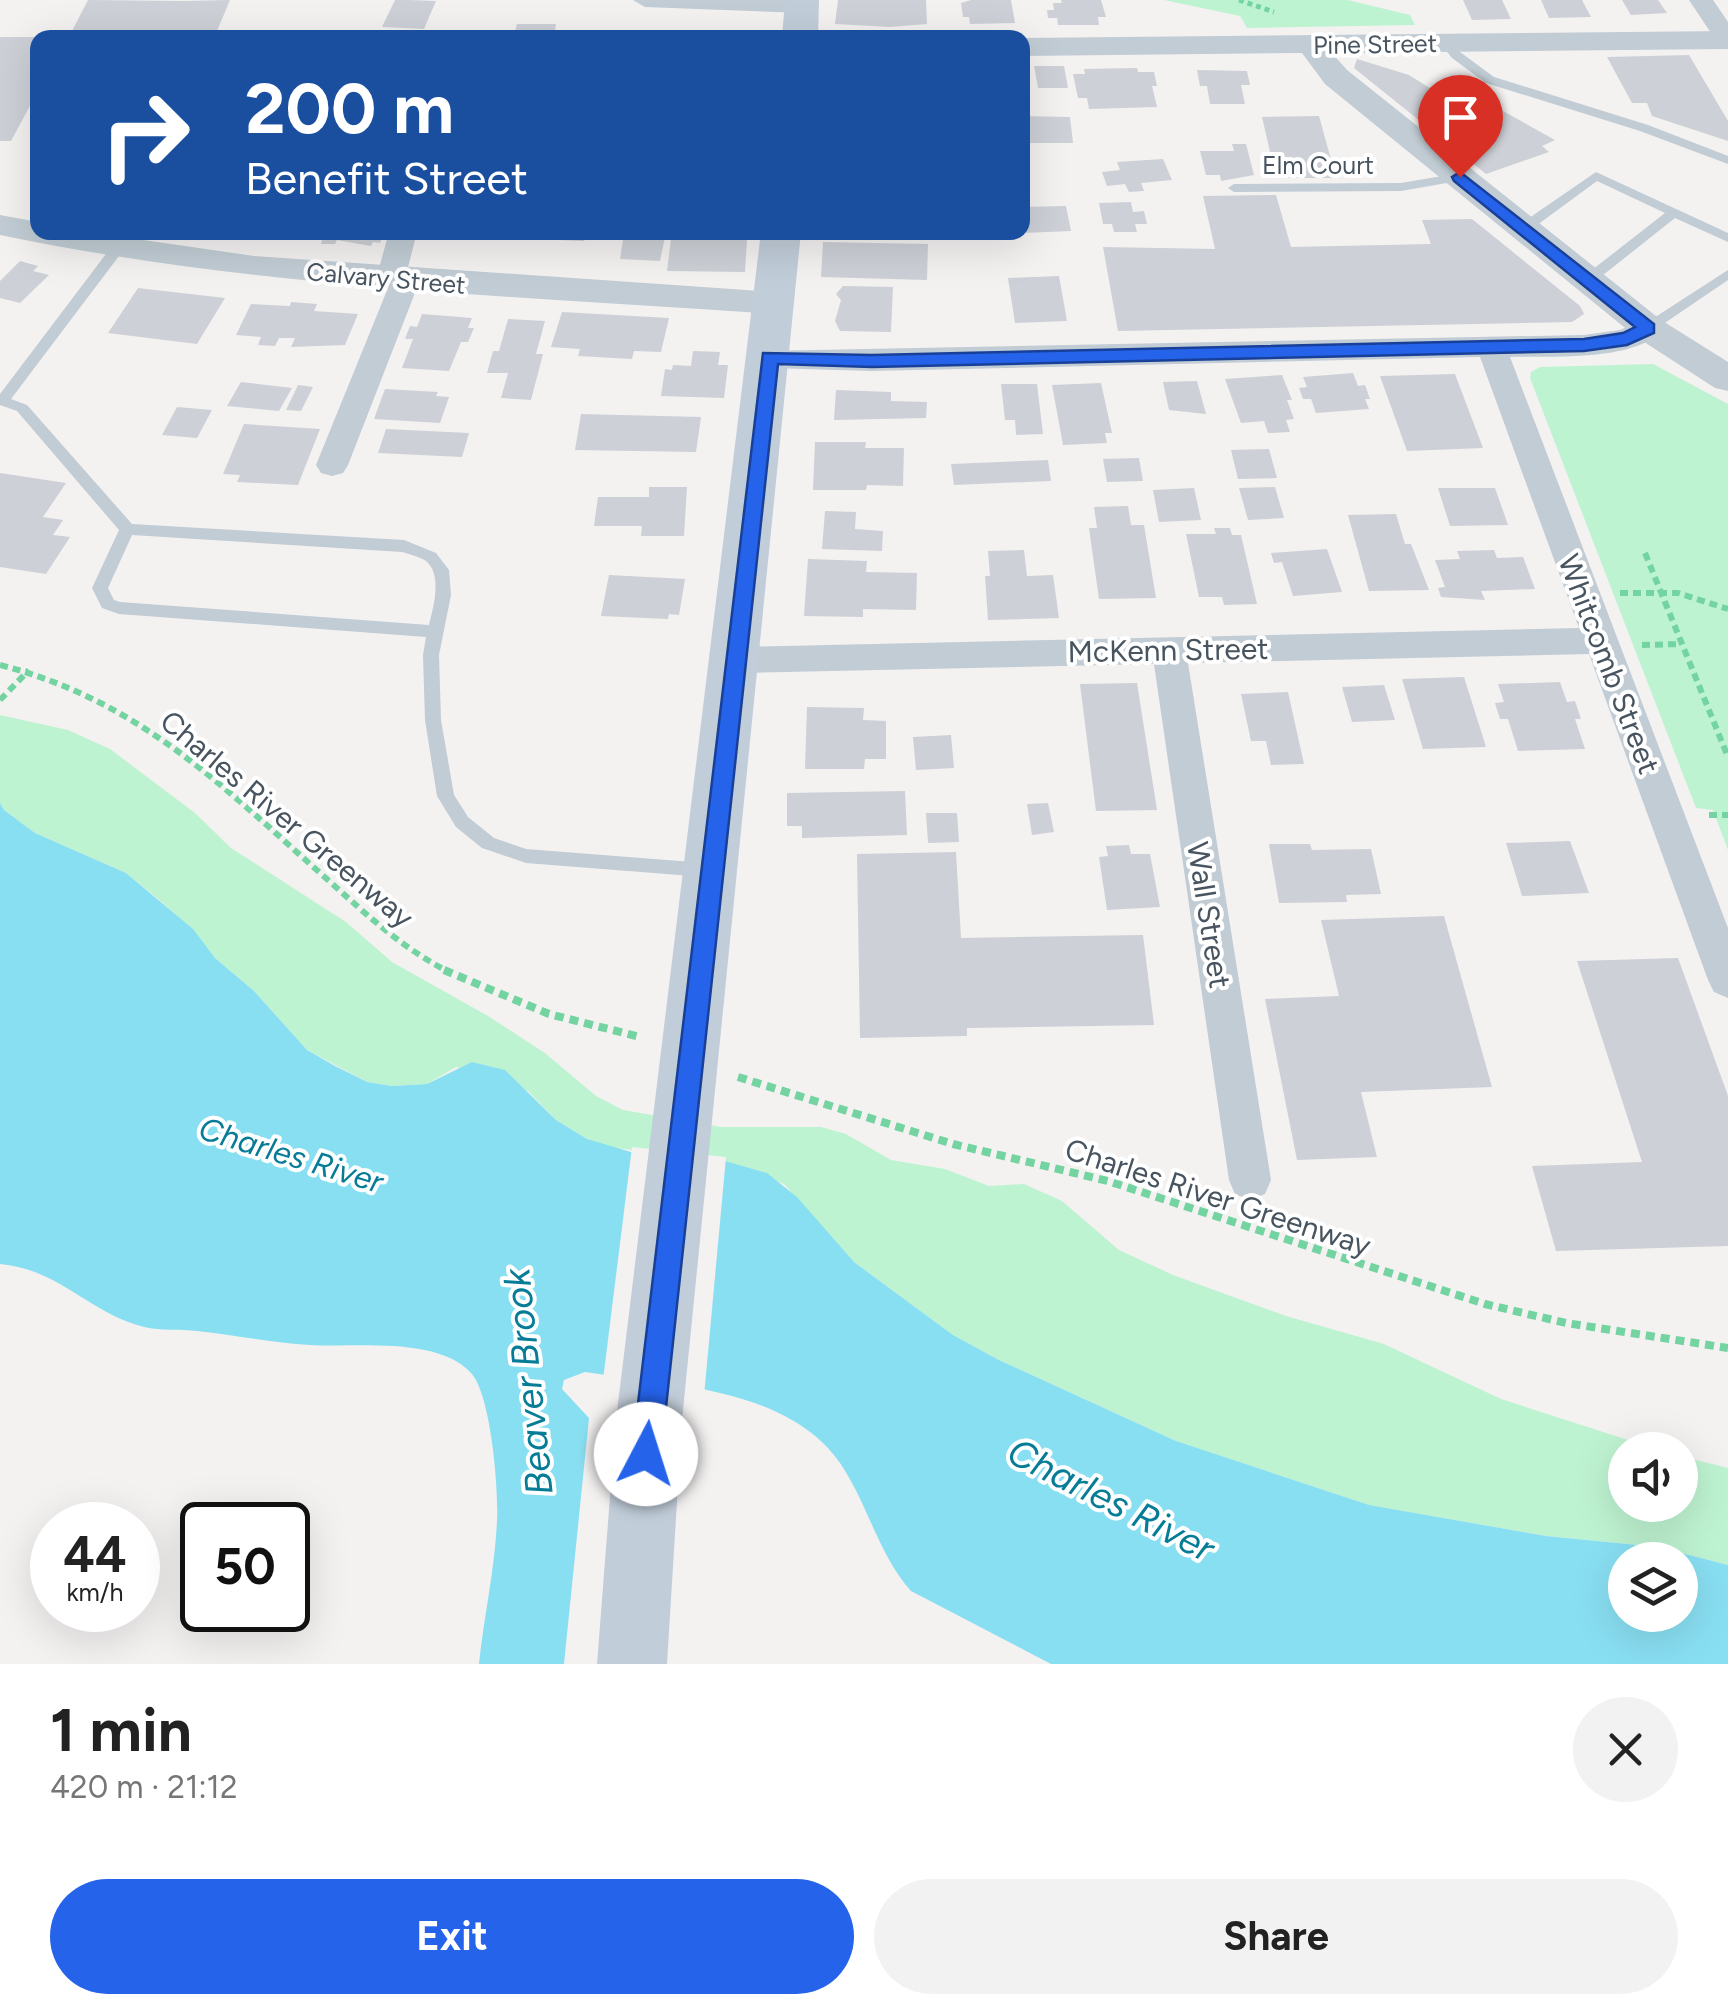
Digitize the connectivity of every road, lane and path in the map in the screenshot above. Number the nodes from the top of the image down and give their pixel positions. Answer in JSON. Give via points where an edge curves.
{"nodes":[{"id":1,"x":645,"y":0,"type":"edge"},
{"id":2,"x":1701,"y":0,"type":"edge"},
{"id":3,"x":801,"y":14,"type":"edge"},
{"id":4,"x":1728,"y":40,"type":"edge"},
{"id":5,"x":1446,"y":43,"type":"junction"},
{"id":6,"x":1314,"y":44,"type":"junction"},
{"id":7,"x":1030,"y":47,"type":"edge"},
{"id":8,"x":1728,"y":160,"type":"edge"},
{"id":9,"x":1460,"y":177,"type":"junction"},
{"id":10,"x":1234,"y":188,"type":"dead end"},
{"id":11,"x":1673,"y":213,"type":"junction"},
{"id":12,"x":0,"y":225,"type":"edge"},
{"id":13,"x":1524,"y":228,"type":"junction"},
{"id":14,"x":30,"y":231,"type":"edge"},
{"id":15,"x":1728,"y":238,"type":"edge"},
{"id":16,"x":73,"y":240,"type":"edge"},
{"id":17,"x":402,"y":240,"type":"edge"},
{"id":18,"x":780,"y":240,"type":"edge"},
{"id":19,"x":117,"y":249,"type":"junction"},
{"id":20,"x":1728,"y":274,"type":"edge"},
{"id":21,"x":398,"y":280,"type":"junction"},
{"id":22,"x":1588,"y":280,"type":"junction"},
{"id":23,"x":775,"y":303,"type":"junction"},
{"id":24,"x":1648,"y":328,"type":"junction"},
{"id":25,"x":1491,"y":347,"type":"junction"},
{"id":26,"x":770,"y":358,"type":"junction"},
{"id":27,"x":1728,"y":378,"type":"edge"},
{"id":28,"x":2,"y":400,"type":"edge"},
{"id":29,"x":332,"y":465,"type":"dead end"},
{"id":30,"x":127,"y":529,"type":"junction"},
{"id":31,"x":1645,"y":553,"type":"dead end"},
{"id":32,"x":1661,"y":592,"type":"junction"},
{"id":33,"x":1614,"y":603,"type":"dead end"},
{"id":34,"x":1728,"y":609,"type":"edge"},
{"id":35,"x":436,"y":632,"type":"junction"},
{"id":36,"x":1601,"y":641,"type":"junction"},
{"id":37,"x":1168,"y":650,"type":"junction"},
{"id":38,"x":735,"y":660,"type":"junction"},
{"id":39,"x":0,"y":665,"type":"edge"},
{"id":40,"x":29,"y":670,"type":"junction"},
{"id":41,"x":0,"y":700,"type":"edge"},
{"id":42,"x":1728,"y":757,"type":"edge"},
{"id":43,"x":711,"y":870,"type":"junction"},
{"id":44,"x":1728,"y":980,"type":"edge"},
{"id":45,"x":654,"y":1040,"type":"dead end"},
{"id":46,"x":704,"y":1082,"type":"junction"},
{"id":47,"x":1250,"y":1180,"type":"dead end"},
{"id":48,"x":1728,"y":1348,"type":"edge"},
{"id":49,"x":632,"y":1664,"type":"edge"}],
"edges":[{"from":1,"to":3,"type":"street"},
{"from":2,"to":4,"type":"street"},
{"from":4,"to":5,"type":"street","name":"Pine Street"},
{"from":5,"to":6,"type":"street","name":"Pine Street"},
{"from":5,"to":8,"type":"lane","via":[[1490,80]]},
{"from":6,"to":7,"type":"street","name":"Pine Street"},
{"from":6,"to":9,"type":"street","via":[[1336,76]]},
{"from":9,"to":10,"type":"lane","name":"Elm Court","via":[[1402,187]]},
{"from":9,"to":13,"type":"street"},
{"from":11,"to":13,"type":"lane","via":[[1596,176]]},
{"from":11,"to":15,"type":"lane"},
{"from":11,"to":22,"type":"lane"},
{"from":12,"to":14,"type":"street","name":"Calvary Street"},
{"from":13,"to":22,"type":"street"},
{"from":16,"to":19,"type":"street","name":"Calvary Street"},
{"from":17,"to":21,"type":"street"},
{"from":18,"to":23,"type":"main road"},
{"from":19,"to":21,"type":"street","name":"Calvary Street"},
{"from":19,"to":28,"type":"lane"},
{"from":20,"to":24,"type":"lane"},
{"from":21,"to":23,"type":"street","name":"Calvary Street"},
{"from":21,"to":29,"type":"street"},
{"from":22,"to":24,"type":"street"},
{"from":23,"to":26,"type":"main road"},
{"from":24,"to":25,"type":"street","via":[[1609,342]]},
{"from":24,"to":27,"type":"street"},
{"from":25,"to":26,"type":"street"},
{"from":25,"to":36,"type":"street","name":"Whitcomb Street"},
{"from":26,"to":38,"type":"main road"},
{"from":28,"to":30,"type":"lane","via":[[22,408],[56,443]]},
{"from":30,"to":35,"type":"lane","via":[[404,546],[431,557],[441,570]]},
{"from":30,"to":35,"type":"lane","via":[[100,588],[108,604],[119,608]]},
{"from":31,"to":32,"type":"path"},
{"from":32,"to":33,"type":"path","via":[[1610,594]]},
{"from":32,"to":34,"type":"path"},
{"from":32,"to":42,"type":"path"},
{"from":35,"to":43,"type":"lane","via":[[433,720],[442,776],[452,808],[475,834],[526,856]]},
{"from":36,"to":37,"type":"street","name":"McKenn Street"},
{"from":36,"to":44,"type":"street","name":"Whitcomb Street"},
{"from":37,"to":38,"type":"street","name":"McKenn Street"},
{"from":37,"to":47,"type":"street","name":"Wall Street"},
{"from":38,"to":43,"type":"main road"},
{"from":39,"to":40,"type":"path","name":"Charles River Greenway"},
{"from":40,"to":41,"type":"path"},
{"from":40,"to":45,"type":"path","name":"Charles River Greenway","via":[[106,700],[188,760],[405,948],[540,1013]]},
{"from":43,"to":46,"type":"main road"},
{"from":46,"to":48,"type":"path","name":"Charles River Greenway","via":[[760,1082],[953,1144],[1108,1181],[1484,1304]]},
{"from":46,"to":49,"type":"main road","via":[[649,1420]]}]}
